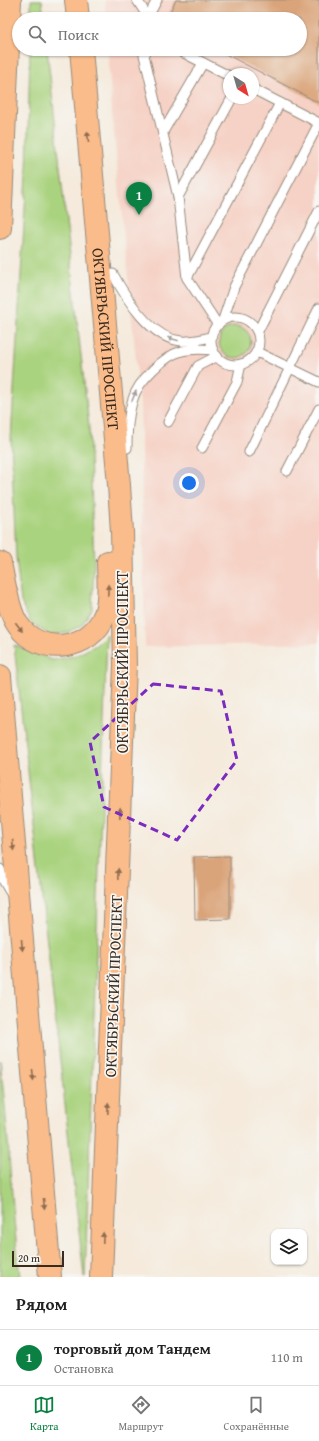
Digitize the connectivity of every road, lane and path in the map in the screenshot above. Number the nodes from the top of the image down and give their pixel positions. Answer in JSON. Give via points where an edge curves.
{"nodes":[{"id":1,"x":10,"y":0,"type":"edge"},
{"id":2,"x":76,"y":0,"type":"edge"},
{"id":3,"x":137,"y":0,"type":"edge"},
{"id":4,"x":157,"y":0,"type":"edge"},
{"id":5,"x":77,"y":12,"type":"edge"},
{"id":6,"x":144,"y":12,"type":"edge"},
{"id":7,"x":151,"y":12,"type":"edge"},
{"id":8,"x":82,"y":56,"type":"edge"},
{"id":9,"x":144,"y":56,"type":"edge"},
{"id":10,"x":190,"y":56,"type":"edge"},
{"id":11,"x":203,"y":63,"type":"junction"},
{"id":12,"x":223,"y":73,"type":"edge"},
{"id":13,"x":259,"y":92,"type":"edge"},
{"id":14,"x":280,"y":103,"type":"junction"},
{"id":15,"x":229,"y":104,"type":"edge"},
{"id":16,"x":319,"y":123,"type":"edge"},
{"id":17,"x":163,"y":132,"type":"junction"},
{"id":18,"x":178,"y":197,"type":"junction"},
{"id":19,"x":94,"y":206,"type":"junction"},
{"id":20,"x":319,"y":211,"type":"edge"},
{"id":21,"x":0,"y":228,"type":"edge"},
{"id":22,"x":113,"y":274,"type":"junction"},
{"id":23,"x":187,"y":278,"type":"junction"},
{"id":24,"x":319,"y":308,"type":"edge"},
{"id":25,"x":220,"y":322,"type":"junction"},
{"id":26,"x":258,"y":332,"type":"junction"},
{"id":27,"x":211,"y":337,"type":"junction"},
{"id":28,"x":257,"y":352,"type":"junction"},
{"id":29,"x":215,"y":353,"type":"junction"},
{"id":30,"x":241,"y":364,"type":"junction"},
{"id":31,"x":289,"y":368,"type":"junction"},
{"id":32,"x":319,"y":382,"type":"edge"},
{"id":33,"x":319,"y":409,"type":"edge"},
{"id":34,"x":168,"y":422,"type":"dead end"},
{"id":35,"x":202,"y":448,"type":"dead end"},
{"id":36,"x":249,"y":452,"type":"dead end"},
{"id":37,"x":121,"y":466,"type":"junction"},
{"id":38,"x":287,"y":471,"type":"dead end"},
{"id":39,"x":0,"y":563,"type":"edge"},
{"id":40,"x":0,"y":676,"type":"edge"},
{"id":41,"x":0,"y":869,"type":"edge"},
{"id":42,"x":18,"y":906,"type":"junction"},
{"id":43,"x":50,"y":1277,"type":"edge"},
{"id":44,"x":101,"y":1277,"type":"edge"}],
"edges":[{"from":1,"to":21,"type":"main road"},
{"from":2,"to":5,"type":"main road"},
{"from":3,"to":6,"type":"lane"},
{"from":4,"to":7,"type":"lane"},
{"from":19,"to":8,"type":"main road","name":"ОКТЯБРЬСКИЙ ПРОСПЕКТ","one_way":true},
{"from":9,"to":17,"type":"lane"},
{"from":10,"to":11,"type":"lane"},
{"from":11,"to":12,"type":"lane"},
{"from":11,"to":17,"type":"lane"},
{"from":13,"to":14,"type":"lane"},
{"from":14,"to":16,"type":"lane"},
{"from":14,"to":23,"type":"lane"},
{"from":15,"to":18,"type":"lane"},
{"from":16,"to":25,"type":"lane","via":[[234,286]]},
{"from":17,"to":18,"type":"lane"},
{"from":18,"to":23,"type":"lane"},
{"from":19,"to":22,"type":"main road","via":[[112,249]]},
{"from":19,"to":37,"type":"main road","name":"ОКТЯБРЬСКИЙ ПРОСПЕКТ"},
{"from":20,"to":26,"type":"lane"},
{"from":27,"to":22,"type":"lane","one_way":true,"via":[[181,341],[164,336],[133,307]]},
{"from":22,"to":37,"type":"main road"},
{"from":23,"to":25,"type":"lane"},
{"from":24,"to":31,"type":"lane"},
{"from":25,"to":26,"type":"lane","via":[[229,318],[243,318]]},
{"from":25,"to":27,"type":"lane"},
{"from":26,"to":28,"type":"lane"},
{"from":27,"to":29,"type":"lane"},
{"from":28,"to":30,"type":"lane","via":[[248,362]]},
{"from":28,"to":31,"type":"lane"},
{"from":29,"to":30,"type":"lane","via":[[228,364]]},
{"from":29,"to":34,"type":"lane","via":[[198,366]]},
{"from":37,"to":29,"type":"lane","one_way":true,"via":[[133,399],[142,381],[165,361],[182,351],[200,349]]},
{"from":30,"to":35,"type":"lane","via":[[237,382]]},
{"from":31,"to":32,"type":"lane"},
{"from":31,"to":36,"type":"lane"},
{"from":33,"to":38,"type":"lane"},
{"from":39,"to":37,"type":"main road","one_way":true,"via":[[13,618],[29,637],[44,644],[60,646],[76,643],[91,634],[101,621],[107,606],[110,497]]},
{"from":44,"to":37,"type":"main road","name":"ОКТЯБРЬСКИЙ ПРОСПЕКТ","one_way":true,"via":[[125,665]]},
{"from":40,"to":42,"type":"main road","one_way":true},
{"from":41,"to":42,"type":"lane","via":[[3,880]]},
{"from":42,"to":43,"type":"main road","one_way":true}]}
